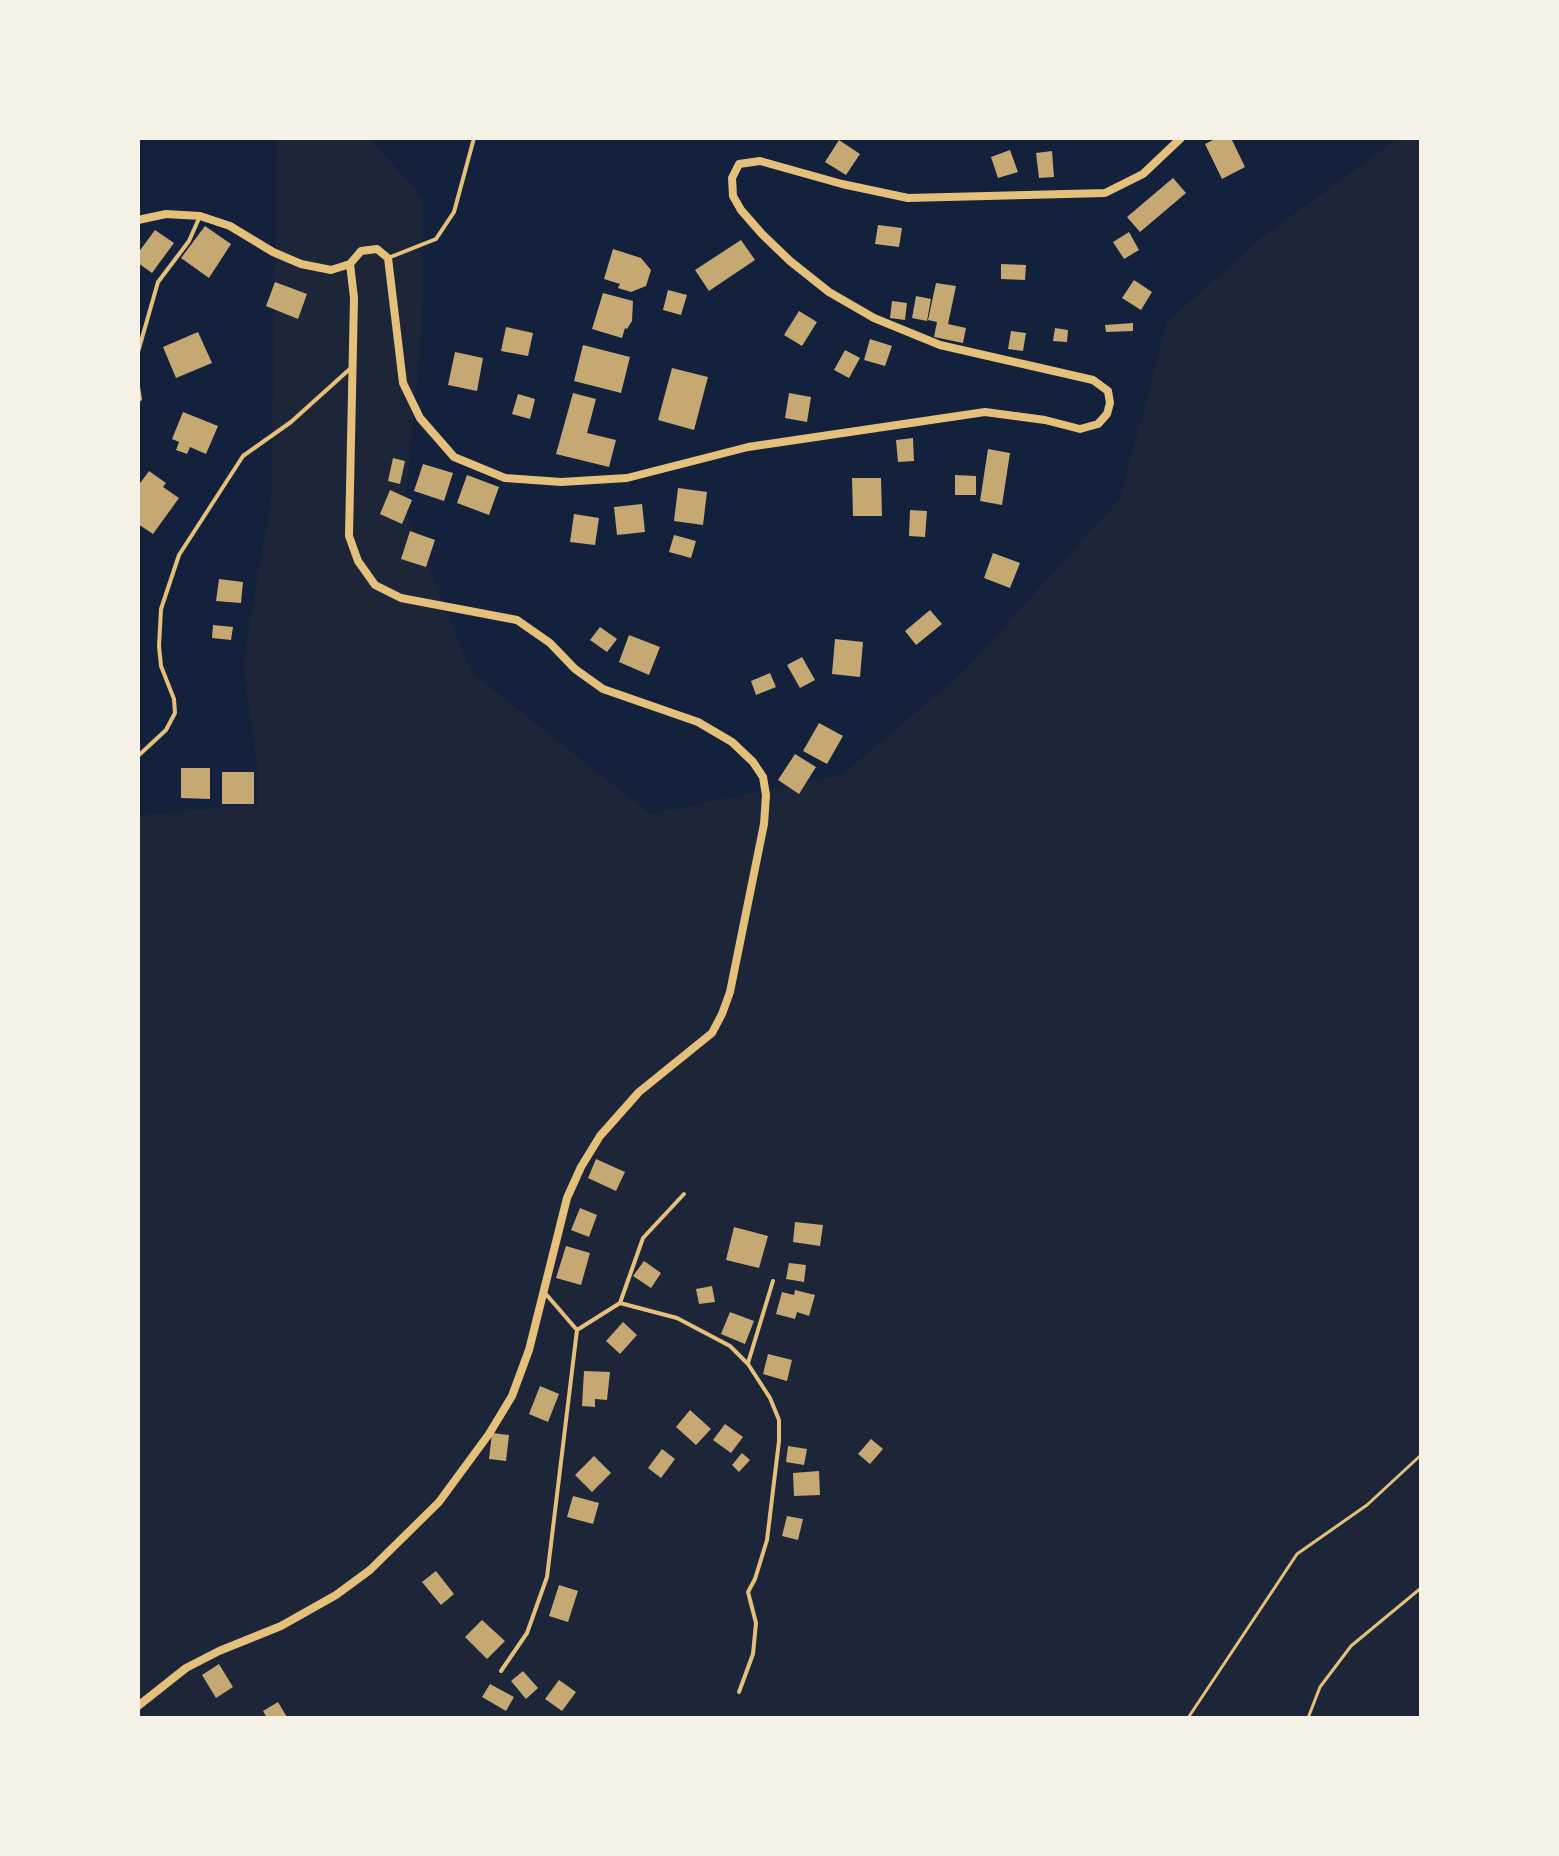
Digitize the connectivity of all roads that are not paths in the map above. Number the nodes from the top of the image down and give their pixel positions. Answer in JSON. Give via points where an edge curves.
{"nodes":[{"id":1,"x":474,"y":138,"type":"edge"},
{"id":2,"x":1181,"y":138,"type":"edge"},
{"id":3,"x":200,"y":216,"type":"junction"},
{"id":4,"x":138,"y":220,"type":"edge"},
{"id":5,"x":388,"y":258,"type":"junction"},
{"id":6,"x":350,"y":264,"type":"junction"},
{"id":7,"x":138,"y":352,"type":"edge"},
{"id":8,"x":354,"y":365,"type":"junction"},
{"id":9,"x":138,"y":387,"type":"edge"},
{"id":10,"x":140,"y":399,"type":"dead end"},
{"id":11,"x":138,"y":756,"type":"edge"},
{"id":12,"x":684,"y":1194,"type":"dead end"},
{"id":13,"x":773,"y":1281,"type":"dead end"},
{"id":14,"x":545,"y":1293,"type":"junction"},
{"id":15,"x":620,"y":1303,"type":"junction"},
{"id":16,"x":577,"y":1330,"type":"junction"},
{"id":17,"x":748,"y":1364,"type":"junction"},
{"id":18,"x":501,"y":1671,"type":"dead end"},
{"id":19,"x":739,"y":1692,"type":"dead end"},
{"id":20,"x":138,"y":1706,"type":"edge"}],
"edges":[{"from":1,"to":5,"type":"lane","via":[[454,212],[436,239]]},
{"from":2,"to":5,"type":"street","via":[[1143,174],[1105,193],[908,198],[760,161],[739,164],[732,178],[741,210],[829,292],[940,345],[1093,380],[1108,391],[1110,403],[1098,424],[1080,429],[985,412],[748,447],[627,478],[505,478],[454,457],[420,418],[403,383]]},
{"from":3,"to":4,"type":"street","via":[[166,214]]},
{"from":3,"to":6,"type":"street","via":[[301,264],[331,270]]},
{"from":3,"to":7,"type":"lane","via":[[189,241],[158,282]]},
{"from":5,"to":6,"type":"street","via":[[377,249],[361,251]]},
{"from":6,"to":8,"type":"street"},
{"from":8,"to":11,"type":"lane","via":[[291,422],[243,456],[179,555],[161,609],[159,646],[175,713],[166,730]]},
{"from":8,"to":14,"type":"street","via":[[349,536],[375,585],[401,598],[517,620],[603,689],[698,722],[732,742],[763,777],[764,824],[722,1014],[712,1033],[639,1092],[600,1136],[567,1198]]},
{"from":9,"to":10,"type":"lane"},
{"from":12,"to":15,"type":"lane","via":[[643,1238]]},
{"from":13,"to":17,"type":"lane"},
{"from":14,"to":16,"type":"lane"},
{"from":14,"to":20,"type":"street","via":[[512,1396],[439,1502],[397,1546],[336,1595],[186,1668]]},
{"from":15,"to":16,"type":"lane"},
{"from":15,"to":17,"type":"lane","via":[[677,1318],[730,1346]]},
{"from":16,"to":18,"type":"lane","via":[[547,1577],[527,1633]]},
{"from":17,"to":19,"type":"lane","via":[[779,1420],[779,1441],[767,1540],[748,1592],[756,1623],[753,1654]]}]}
